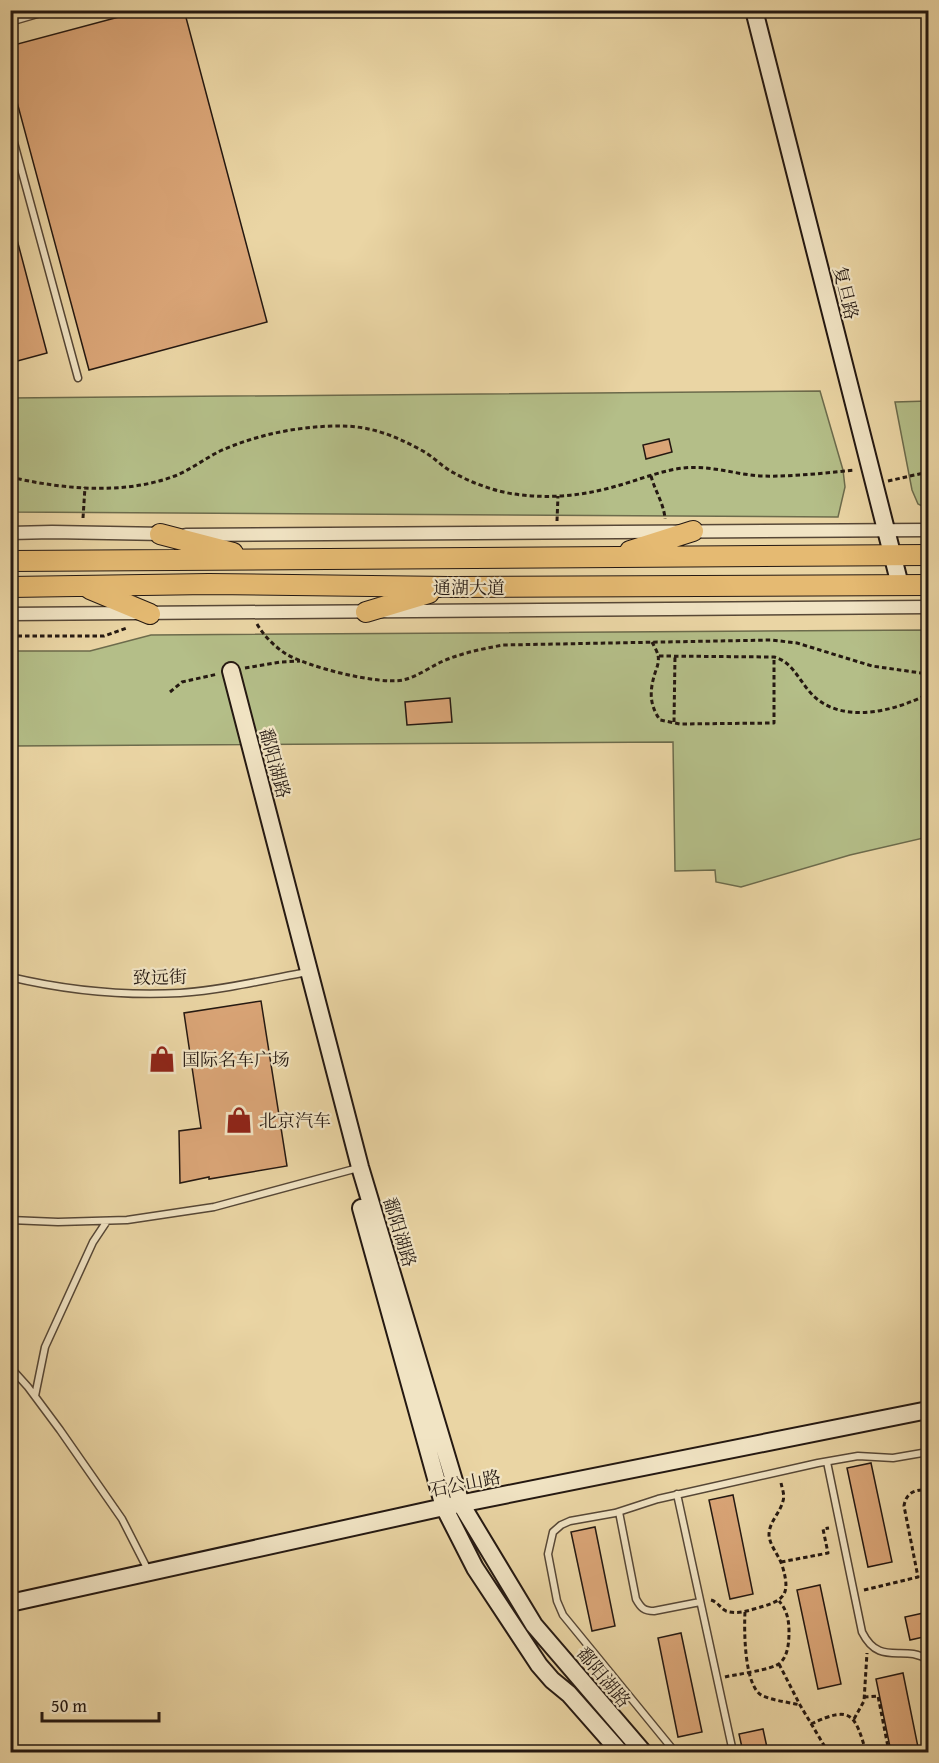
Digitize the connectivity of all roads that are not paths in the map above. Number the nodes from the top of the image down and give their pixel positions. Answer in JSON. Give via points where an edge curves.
{"nodes":[{"id":1,"x":51,"y":10,"type":"edge"},
{"id":2,"x":754,"y":10,"type":"edge"},
{"id":3,"x":10,"y":22,"type":"edge"},
{"id":4,"x":10,"y":128,"type":"edge"},
{"id":5,"x":78,"y":378,"type":"dead end"},
{"id":6,"x":886,"y":530,"type":"junction"},
{"id":7,"x":928,"y":530,"type":"edge"},
{"id":8,"x":693,"y":531,"type":"junction"},
{"id":9,"x":10,"y":533,"type":"edge"},
{"id":10,"x":160,"y":534,"type":"junction"},
{"id":11,"x":893,"y":555,"type":"junction"},
{"id":12,"x":928,"y":555,"type":"edge"},
{"id":13,"x":608,"y":558,"type":"junction"},
{"id":14,"x":259,"y":560,"type":"junction"},
{"id":15,"x":10,"y":561,"type":"edge"},
{"id":16,"x":900,"y":585,"type":"junction"},
{"id":17,"x":928,"y":585,"type":"edge"},
{"id":18,"x":82,"y":586,"type":"junction"},
{"id":19,"x":10,"y":587,"type":"edge"},
{"id":20,"x":449,"y":587,"type":"junction"},
{"id":21,"x":928,"y":607,"type":"edge"},
{"id":22,"x":366,"y":612,"type":"junction"},
{"id":23,"x":10,"y":614,"type":"edge"},
{"id":24,"x":150,"y":614,"type":"junction"},
{"id":25,"x":226,"y":672,"type":"dead end"},
{"id":26,"x":304,"y":972,"type":"junction"},
{"id":27,"x":10,"y":977,"type":"edge"},
{"id":28,"x":355,"y":1169,"type":"junction"},
{"id":29,"x":10,"y":1220,"type":"edge"},
{"id":30,"x":107,"y":1221,"type":"junction"},
{"id":31,"x":10,"y":1367,"type":"edge"},
{"id":32,"x":35,"y":1397,"type":"junction"},
{"id":33,"x":928,"y":1410,"type":"edge"},
{"id":34,"x":928,"y":1452,"type":"edge"},
{"id":35,"x":826,"y":1462,"type":"junction"},
{"id":36,"x":677,"y":1494,"type":"junction"},
{"id":37,"x":461,"y":1504,"type":"junction"},
{"id":38,"x":444,"y":1507,"type":"junction"},
{"id":39,"x":619,"y":1512,"type":"junction"},
{"id":40,"x":149,"y":1572,"type":"junction"},
{"id":41,"x":10,"y":1602,"type":"edge"},
{"id":42,"x":700,"y":1602,"type":"junction"},
{"id":43,"x":928,"y":1660,"type":"edge"},
{"id":44,"x":620,"y":1752,"type":"edge"},
{"id":45,"x":643,"y":1752,"type":"edge"},
{"id":46,"x":675,"y":1752,"type":"edge"},
{"id":47,"x":733,"y":1752,"type":"edge"}],
"edges":[{"from":1,"to":3,"type":"lane"},
{"from":2,"to":6,"type":"street","name":"复旦路"},
{"from":4,"to":5,"type":"lane"},
{"from":6,"to":7,"type":"street"},
{"from":6,"to":8,"type":"street"},
{"from":6,"to":11,"type":"street","name":"复旦路"},
{"from":8,"to":10,"type":"street"},
{"from":8,"to":13,"type":"main road"},
{"from":9,"to":10,"type":"street"},
{"from":10,"to":14,"type":"main road"},
{"from":11,"to":12,"type":"main road","name":"通湖大道"},
{"from":11,"to":13,"type":"main road","name":"通湖大道"},
{"from":11,"to":16,"type":"street","name":"复旦路"},
{"from":13,"to":14,"type":"main road","name":"通湖大道"},
{"from":14,"to":15,"type":"main road","name":"通湖大道"},
{"from":16,"to":17,"type":"main road","name":"通湖大道"},
{"from":16,"to":20,"type":"main road","name":"通湖大道"},
{"from":18,"to":19,"type":"main road","name":"通湖大道"},
{"from":18,"to":20,"type":"main road","name":"通湖大道"},
{"from":18,"to":24,"type":"main road"},
{"from":20,"to":22,"type":"main road"},
{"from":21,"to":22,"type":"street"},
{"from":22,"to":24,"type":"street"},
{"from":23,"to":24,"type":"street"},
{"from":25,"to":26,"type":"street","name":"鄱阳湖路"},
{"from":26,"to":27,"type":"lane","name":"致远街","via":[[180,993],[99,991]]},
{"from":26,"to":28,"type":"street","name":"鄱阳湖路"},
{"from":28,"to":30,"type":"lane","via":[[214,1206]]},
{"from":28,"to":37,"type":"street","name":"鄱阳湖路"},
{"from":28,"to":38,"type":"street","name":"鄱阳湖路"},
{"from":29,"to":30,"type":"lane"},
{"from":30,"to":32,"type":"lane","via":[[93,1242],[45,1347]]},
{"from":31,"to":32,"type":"lane"},
{"from":32,"to":40,"type":"lane","via":[[122,1519]]},
{"from":33,"to":37,"type":"street","name":"石公山路"},
{"from":34,"to":35,"type":"lane"},
{"from":35,"to":36,"type":"lane"},
{"from":35,"to":43,"type":"lane","via":[[867,1642],[878,1651],[917,1654]]},
{"from":36,"to":39,"type":"lane"},
{"from":36,"to":42,"type":"lane"},
{"from":37,"to":38,"type":"street","name":"石公山路"},
{"from":37,"to":45,"type":"street","name":"鄱阳湖路","via":[[534,1625]]},
{"from":38,"to":40,"type":"street","name":"石公山路"},
{"from":38,"to":44,"type":"street","name":"鄱阳湖路","via":[[475,1568],[539,1665]]},
{"from":39,"to":42,"type":"lane","via":[[640,1606],[654,1611]]},
{"from":39,"to":46,"type":"lane","via":[[570,1521],[553,1532],[548,1554],[557,1601],[563,1615]]},
{"from":40,"to":41,"type":"street","name":"石公山路"},
{"from":42,"to":47,"type":"lane"}]}
